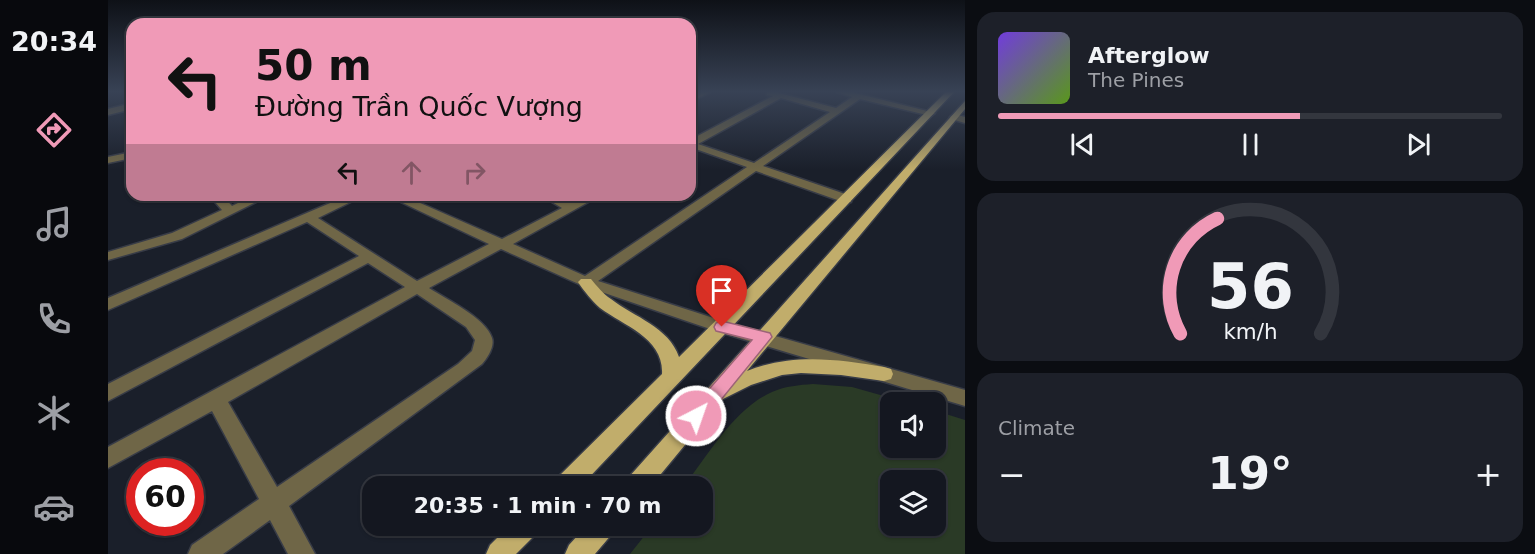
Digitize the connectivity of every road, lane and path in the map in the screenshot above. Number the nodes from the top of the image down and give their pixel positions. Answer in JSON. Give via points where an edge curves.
{"nodes":[{"id":1,"x":738,"y":118,"type":"edge"},
{"id":2,"x":828,"y":118,"type":"edge"},
{"id":3,"x":925,"y":118,"type":"edge"},
{"id":4,"x":959,"y":119,"type":"edge"},
{"id":5,"x":696,"y":141,"type":"edge"},
{"id":6,"x":696,"y":146,"type":"edge"},
{"id":7,"x":126,"y":156,"type":"edge"},
{"id":8,"x":108,"y":160,"type":"edge"},
{"id":9,"x":755,"y":167,"type":"junction"},
{"id":10,"x":847,"y":199,"type":"junction"},
{"id":11,"x":221,"y":201,"type":"edge"},
{"id":12,"x":251,"y":201,"type":"edge"},
{"id":13,"x":345,"y":201,"type":"edge"},
{"id":14,"x":405,"y":201,"type":"edge"},
{"id":15,"x":558,"y":201,"type":"edge"},
{"id":16,"x":584,"y":201,"type":"edge"},
{"id":17,"x":571,"y":208,"type":"junction"},
{"id":18,"x":230,"y":211,"type":"junction"},
{"id":19,"x":308,"y":217,"type":"junction"},
{"id":20,"x":499,"y":245,"type":"junction"},
{"id":21,"x":108,"y":256,"type":"edge"},
{"id":22,"x":368,"y":256,"type":"junction"},
{"id":23,"x":586,"y":282,"type":"junction"},
{"id":24,"x":417,"y":287,"type":"junction"},
{"id":25,"x":108,"y":304,"type":"edge"},
{"id":26,"x":722,"y":327,"type":"junction"},
{"id":27,"x":764,"y":337,"type":"junction"},
{"id":28,"x":884,"y":374,"type":"junction"},
{"id":29,"x":671,"y":378,"type":"junction"},
{"id":30,"x":108,"y":393,"type":"edge"},
{"id":31,"x":215,"y":398,"type":"junction"},
{"id":32,"x":965,"y":398,"type":"edge"},
{"id":33,"x":711,"y":399,"type":"junction"},
{"id":34,"x":108,"y":458,"type":"edge"},
{"id":35,"x":575,"y":476,"type":"edge"},
{"id":36,"x":645,"y":476,"type":"edge"},
{"id":37,"x":273,"y":503,"type":"junction"},
{"id":38,"x":516,"y":536,"type":"edge"},
{"id":39,"x":594,"y":536,"type":"edge"},
{"id":40,"x":201,"y":554,"type":"edge"},
{"id":41,"x":302,"y":554,"type":"edge"},
{"id":42,"x":499,"y":554,"type":"edge"},
{"id":43,"x":578,"y":554,"type":"edge"}],
"edges":[{"from":1,"to":5,"type":"street"},
{"from":2,"to":9,"type":"street"},
{"from":3,"to":10,"type":"main road"},
{"from":4,"to":27,"type":"main road"},
{"from":6,"to":9,"type":"street"},
{"from":7,"to":8,"type":"street"},
{"from":9,"to":10,"type":"street"},
{"from":9,"to":23,"type":"street"},
{"from":10,"to":26,"type":"main road"},
{"from":11,"to":18,"type":"street"},
{"from":12,"to":18,"type":"street"},
{"from":13,"to":19,"type":"street"},
{"from":14,"to":20,"type":"street"},
{"from":15,"to":17,"type":"street"},
{"from":16,"to":17,"type":"street"},
{"from":17,"to":20,"type":"street"},
{"from":18,"to":21,"type":"street","via":[[177,236]]},
{"from":19,"to":22,"type":"street"},
{"from":19,"to":25,"type":"street"},
{"from":20,"to":23,"type":"street"},
{"from":20,"to":24,"type":"street"},
{"from":22,"to":24,"type":"street"},
{"from":22,"to":30,"type":"street"},
{"from":23,"to":26,"type":"street"},
{"from":23,"to":29,"type":"main road","via":[[603,302],[667,348],[672,357]]},
{"from":24,"to":31,"type":"street"},
{"from":24,"to":37,"type":"street","via":[[480,331],[483,349],[477,360]]},
{"from":26,"to":27,"type":"street"},
{"from":26,"to":29,"type":"main road"},
{"from":27,"to":28,"type":"street"},
{"from":27,"to":33,"type":"main road"},
{"from":28,"to":32,"type":"street"},
{"from":28,"to":33,"type":"main road","via":[[842,367],[788,366],[755,374]]},
{"from":29,"to":35,"type":"main road"},
{"from":31,"to":34,"type":"street"},
{"from":31,"to":37,"type":"street"},
{"from":33,"to":36,"type":"main road"},
{"from":37,"to":40,"type":"street"},
{"from":37,"to":41,"type":"street"},
{"from":38,"to":42,"type":"main road"},
{"from":39,"to":43,"type":"main road"}]}
